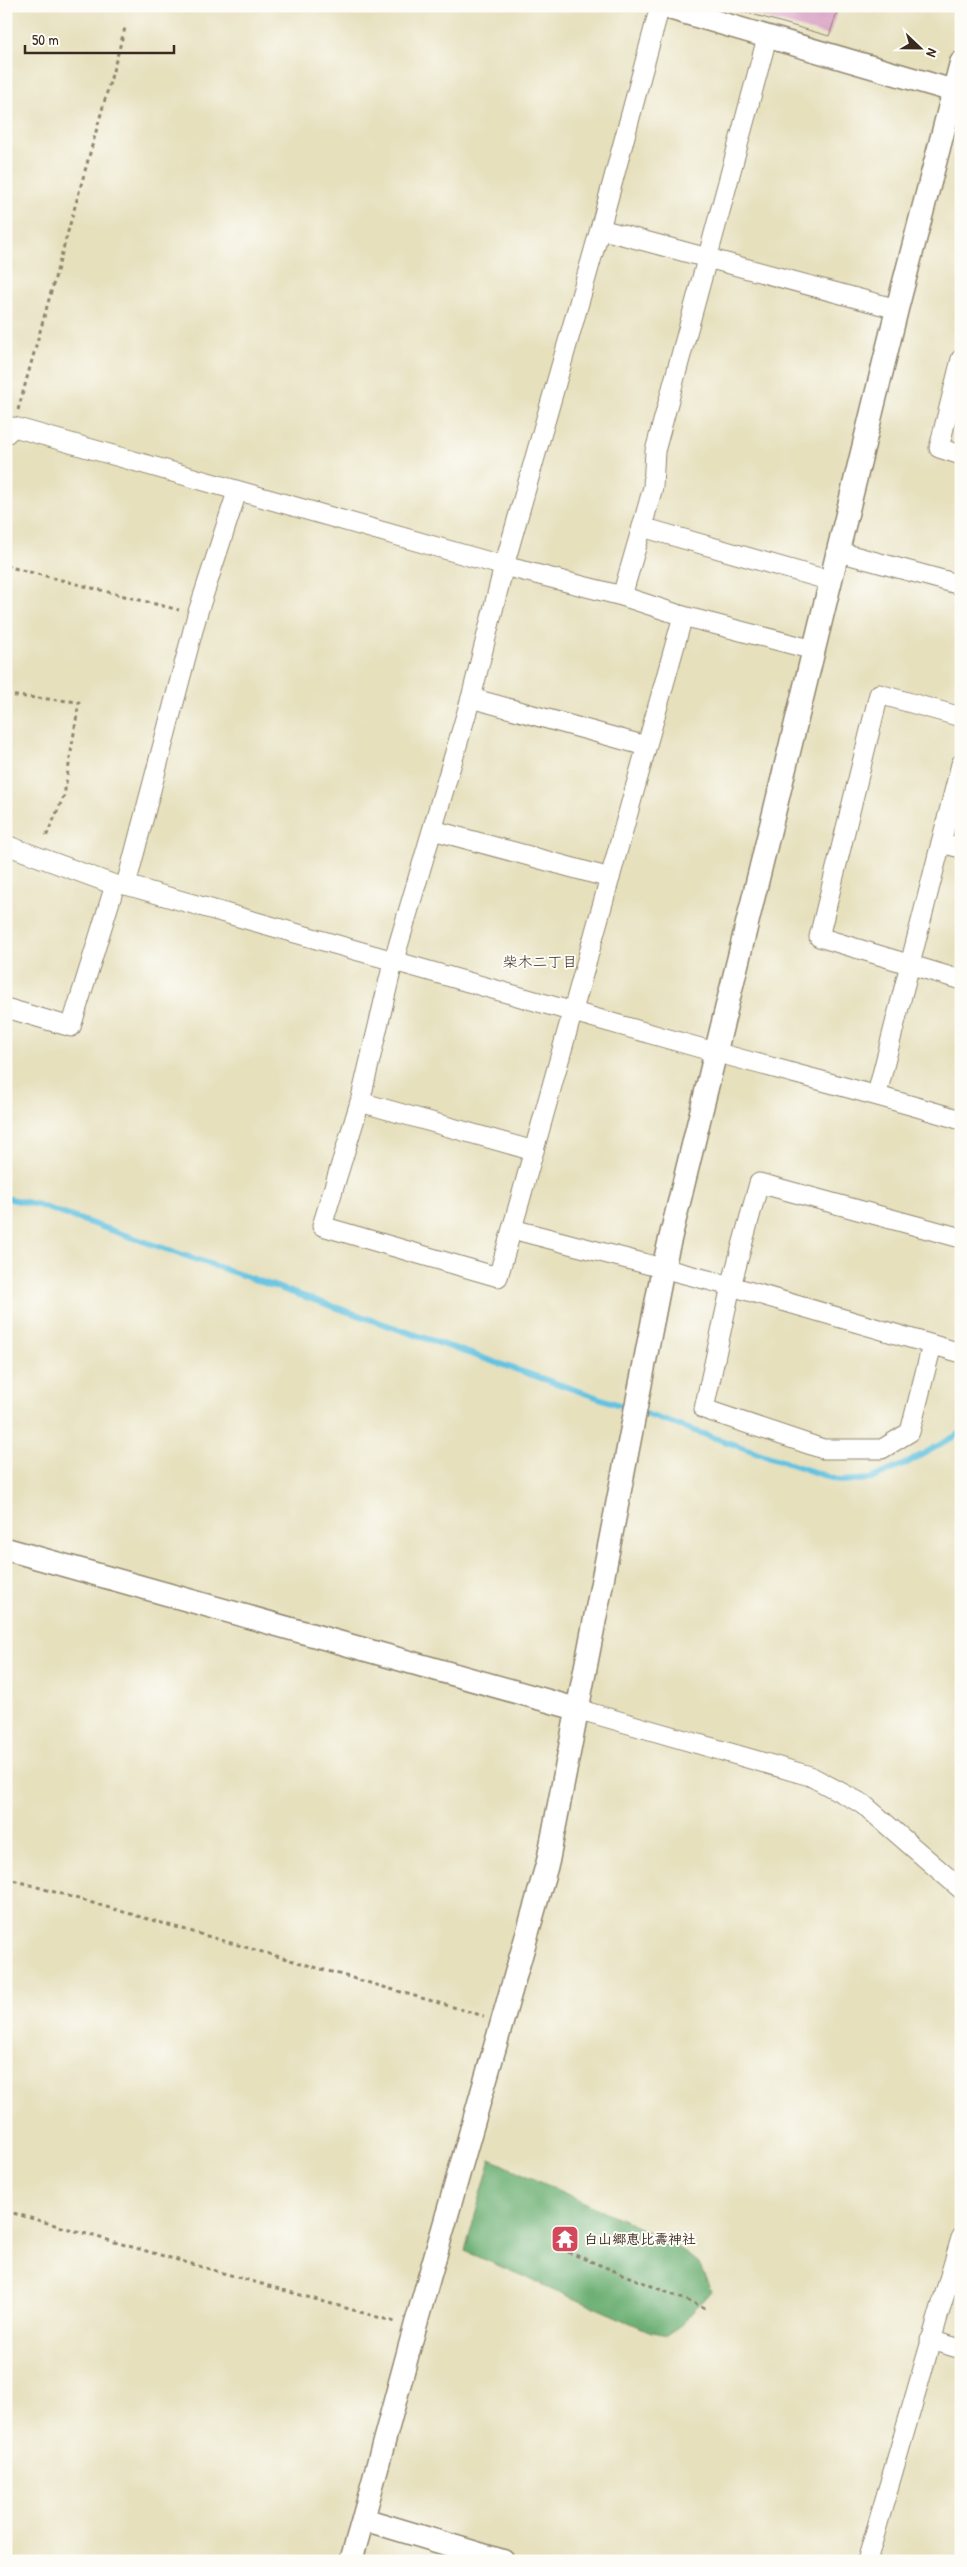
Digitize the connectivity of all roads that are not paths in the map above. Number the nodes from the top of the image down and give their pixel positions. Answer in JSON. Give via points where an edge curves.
{"nodes":[{"id":1,"x":661,"y":6,"type":"edge"},
{"id":2,"x":767,"y":38,"type":"junction"},
{"id":3,"x":961,"y":63,"type":"edge"},
{"id":4,"x":957,"y":92,"type":"edge"},
{"id":5,"x":600,"y":229,"type":"junction"},
{"id":6,"x":707,"y":258,"type":"junction"},
{"id":7,"x":897,"y":309,"type":"junction"},
{"id":8,"x":961,"y":359,"type":"edge"},
{"id":9,"x":9,"y":434,"type":"edge"},
{"id":10,"x":961,"y":455,"type":"edge"},
{"id":11,"x":237,"y":492,"type":"junction"},
{"id":12,"x":642,"y":527,"type":"junction"},
{"id":13,"x":839,"y":552,"type":"junction"},
{"id":14,"x":504,"y":566,"type":"junction"},
{"id":15,"x":831,"y":581,"type":"junction"},
{"id":16,"x":961,"y":585,"type":"edge"},
{"id":17,"x":622,"y":596,"type":"junction"},
{"id":18,"x":683,"y":616,"type":"junction"},
{"id":19,"x":814,"y":650,"type":"junction"},
{"id":20,"x":471,"y":698,"type":"junction"},
{"id":21,"x":961,"y":717,"type":"edge"},
{"id":22,"x":646,"y":746,"type":"junction"},
{"id":23,"x":961,"y":764,"type":"edge"},
{"id":24,"x":433,"y":830,"type":"junction"},
{"id":25,"x":940,"y":843,"type":"junction"},
{"id":26,"x":6,"y":845,"type":"edge"},
{"id":27,"x":961,"y":848,"type":"edge"},
{"id":28,"x":610,"y":878,"type":"junction"},
{"id":29,"x":120,"y":885,"type":"junction"},
{"id":30,"x":394,"y":963,"type":"junction"},
{"id":31,"x":910,"y":965,"type":"junction"},
{"id":32,"x":961,"y":980,"type":"edge"},
{"id":33,"x":6,"y":1008,"type":"edge"},
{"id":34,"x":574,"y":1013,"type":"junction"},
{"id":35,"x":715,"y":1052,"type":"junction"},
{"id":36,"x":877,"y":1094,"type":"junction"},
{"id":37,"x":360,"y":1102,"type":"junction"},
{"id":38,"x":961,"y":1120,"type":"edge"},
{"id":39,"x":534,"y":1151,"type":"junction"},
{"id":40,"x":512,"y":1229,"type":"junction"},
{"id":41,"x":961,"y":1238,"type":"edge"},
{"id":42,"x":663,"y":1268,"type":"junction"},
{"id":43,"x":731,"y":1286,"type":"junction"},
{"id":44,"x":932,"y":1346,"type":"junction"},
{"id":45,"x":961,"y":1353,"type":"edge"},
{"id":46,"x":6,"y":1549,"type":"edge"},
{"id":47,"x":578,"y":1709,"type":"junction"},
{"id":48,"x":961,"y":1889,"type":"edge"},
{"id":49,"x":961,"y":2238,"type":"edge"},
{"id":50,"x":930,"y":2340,"type":"junction"},
{"id":51,"x":961,"y":2349,"type":"edge"},
{"id":52,"x":363,"y":2519,"type":"junction"},
{"id":53,"x":351,"y":2561,"type":"edge"},
{"id":54,"x":503,"y":2561,"type":"edge"},
{"id":55,"x":867,"y":2561,"type":"edge"}],
"edges":[{"from":1,"to":2,"type":"street"},
{"from":1,"to":5,"type":"street"},
{"from":2,"to":4,"type":"street"},
{"from":2,"to":6,"type":"street"},
{"from":3,"to":4,"type":"street"},
{"from":4,"to":7,"type":"street"},
{"from":5,"to":6,"type":"street"},
{"from":5,"to":14,"type":"street"},
{"from":6,"to":7,"type":"street"},
{"from":6,"to":12,"type":"street","via":[[654,451],[653,488]]},
{"from":7,"to":13,"type":"street"},
{"from":8,"to":10,"type":"street","via":[[939,448]]},
{"from":9,"to":11,"type":"street"},
{"from":11,"to":14,"type":"street"},
{"from":11,"to":29,"type":"street","via":[[197,615]]},
{"from":12,"to":15,"type":"street"},
{"from":12,"to":17,"type":"street"},
{"from":13,"to":15,"type":"street"},
{"from":13,"to":16,"type":"street"},
{"from":14,"to":17,"type":"street"},
{"from":14,"to":20,"type":"street"},
{"from":15,"to":19,"type":"street"},
{"from":17,"to":18,"type":"street"},
{"from":18,"to":19,"type":"street"},
{"from":18,"to":22,"type":"street"},
{"from":19,"to":35,"type":"street"},
{"from":20,"to":22,"type":"street"},
{"from":20,"to":24,"type":"street"},
{"from":21,"to":31,"type":"street","via":[[879,694],[819,937]]},
{"from":22,"to":28,"type":"street"},
{"from":23,"to":25,"type":"street"},
{"from":24,"to":28,"type":"street"},
{"from":24,"to":30,"type":"street"},
{"from":25,"to":27,"type":"street"},
{"from":25,"to":31,"type":"street"},
{"from":26,"to":29,"type":"street"},
{"from":28,"to":34,"type":"street"},
{"from":29,"to":30,"type":"street"},
{"from":29,"to":33,"type":"street","via":[[71,1027]]},
{"from":30,"to":34,"type":"street"},
{"from":30,"to":37,"type":"street"},
{"from":31,"to":32,"type":"street"},
{"from":31,"to":36,"type":"street"},
{"from":34,"to":35,"type":"street"},
{"from":34,"to":39,"type":"street"},
{"from":35,"to":36,"type":"street"},
{"from":35,"to":42,"type":"street"},
{"from":36,"to":38,"type":"street"},
{"from":37,"to":39,"type":"street"},
{"from":37,"to":40,"type":"street","via":[[322,1226],[498,1277]]},
{"from":39,"to":40,"type":"street"},
{"from":40,"to":42,"type":"street"},
{"from":41,"to":43,"type":"street","via":[[759,1183]]},
{"from":42,"to":43,"type":"street"},
{"from":42,"to":47,"type":"street"},
{"from":43,"to":44,"type":"street"},
{"from":43,"to":44,"type":"street","via":[[704,1409],[823,1449],[882,1449],[910,1432]]},
{"from":44,"to":45,"type":"street"},
{"from":46,"to":47,"type":"street"},
{"from":47,"to":48,"type":"street","via":[[810,1776],[862,1804]]},
{"from":47,"to":52,"type":"street","via":[[548,1861]]},
{"from":49,"to":50,"type":"street"},
{"from":50,"to":51,"type":"street"},
{"from":50,"to":55,"type":"street"},
{"from":52,"to":53,"type":"street"},
{"from":52,"to":54,"type":"street"}]}
